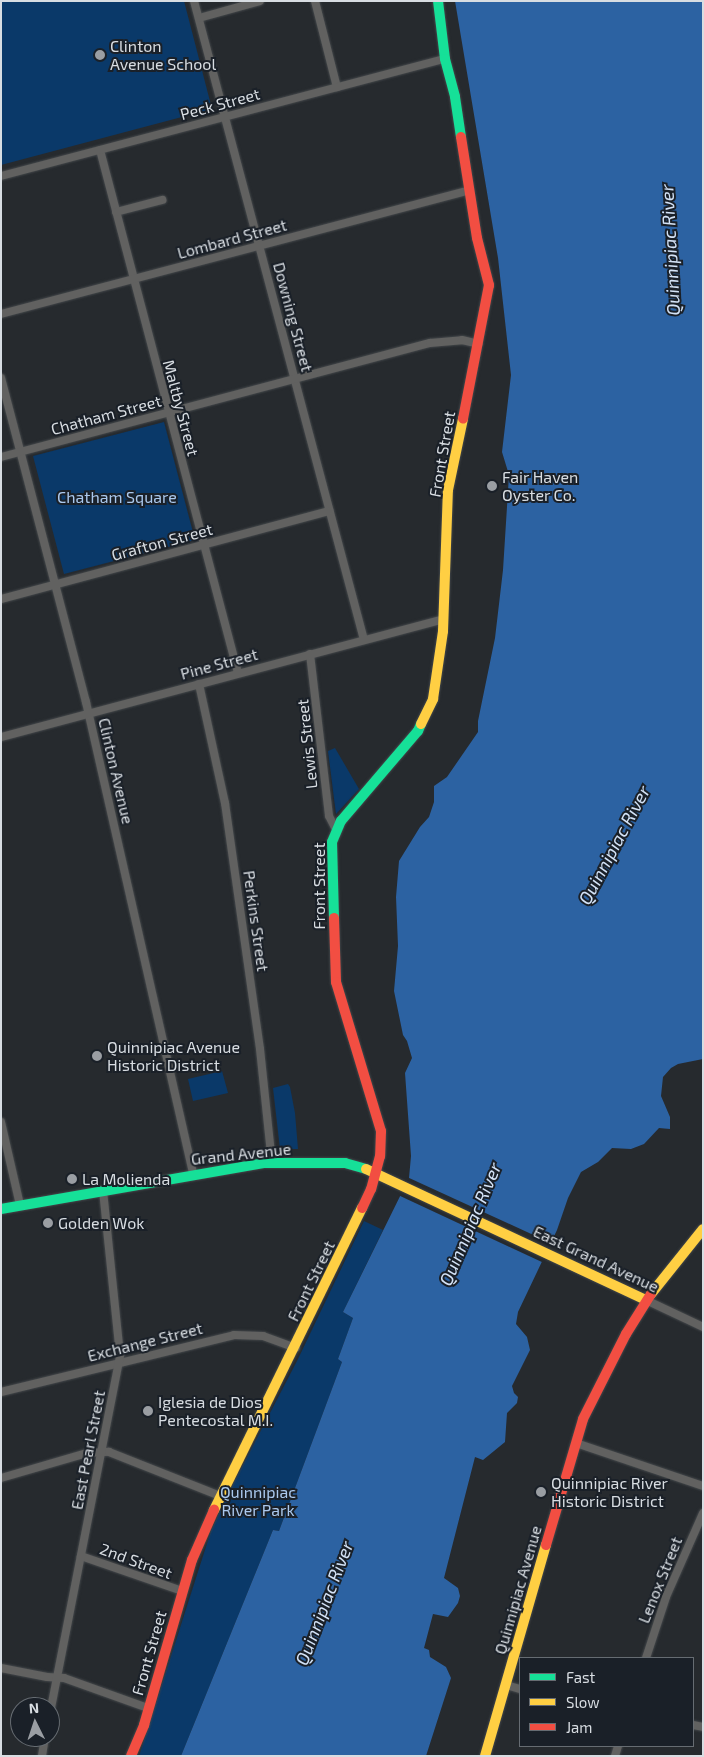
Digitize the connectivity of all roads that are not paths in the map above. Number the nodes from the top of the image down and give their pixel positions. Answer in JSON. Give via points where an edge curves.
{"nodes":[{"id":1,"x":194,"y":1,"type":"edge"},
{"id":2,"x":260,"y":1,"type":"edge"},
{"id":3,"x":315,"y":1,"type":"edge"},
{"id":4,"x":438,"y":1,"type":"edge"},
{"id":5,"x":198,"y":18,"type":"junction"},
{"id":6,"x":445,"y":59,"type":"junction"},
{"id":7,"x":337,"y":87,"type":"junction"},
{"id":8,"x":223,"y":117,"type":"junction"},
{"id":9,"x":100,"y":150,"type":"junction"},
{"id":10,"x":1,"y":176,"type":"edge"},
{"id":11,"x":470,"y":190,"type":"junction"},
{"id":12,"x":162,"y":200,"type":"dead end"},
{"id":13,"x":116,"y":212,"type":"junction"},
{"id":14,"x":259,"y":246,"type":"junction"},
{"id":15,"x":133,"y":279,"type":"junction"},
{"id":16,"x":1,"y":314,"type":"edge"},
{"id":17,"x":479,"y":344,"type":"junction"},
{"id":18,"x":1,"y":378,"type":"edge"},
{"id":19,"x":295,"y":379,"type":"junction"},
{"id":20,"x":168,"y":412,"type":"junction"},
{"id":21,"x":21,"y":452,"type":"junction"},
{"id":22,"x":1,"y":456,"type":"edge"},
{"id":23,"x":329,"y":511,"type":"junction"},
{"id":24,"x":203,"y":545,"type":"junction"},
{"id":25,"x":55,"y":584,"type":"junction"},
{"id":26,"x":1,"y":598,"type":"edge"},
{"id":27,"x":444,"y":619,"type":"junction"},
{"id":28,"x":364,"y":640,"type":"junction"},
{"id":29,"x":310,"y":654,"type":"junction"},
{"id":30,"x":238,"y":673,"type":"junction"},
{"id":31,"x":199,"y":684,"type":"junction"},
{"id":32,"x":88,"y":714,"type":"junction"},
{"id":33,"x":1,"y":737,"type":"edge"},
{"id":34,"x":336,"y":830,"type":"junction"},
{"id":35,"x":1,"y":1122,"type":"edge"},
{"id":36,"x":272,"y":1163,"type":"junction"},
{"id":37,"x":194,"y":1173,"type":"junction"},
{"id":38,"x":376,"y":1173,"type":"junction"},
{"id":39,"x":103,"y":1190,"type":"junction"},
{"id":40,"x":20,"y":1205,"type":"junction"},
{"id":41,"x":1,"y":1209,"type":"edge"},
{"id":42,"x":476,"y":1220,"type":"joint"},
{"id":43,"x":703,"y":1229,"type":"edge"},
{"id":44,"x":646,"y":1300,"type":"junction"},
{"id":45,"x":703,"y":1328,"type":"edge"},
{"id":46,"x":296,"y":1348,"type":"junction"},
{"id":47,"x":119,"y":1362,"type":"junction"},
{"id":48,"x":1,"y":1392,"type":"edge"},
{"id":49,"x":576,"y":1443,"type":"junction"},
{"id":50,"x":100,"y":1452,"type":"junction"},
{"id":51,"x":1,"y":1478,"type":"edge"},
{"id":52,"x":703,"y":1486,"type":"edge"},
{"id":53,"x":220,"y":1496,"type":"junction"},
{"id":54,"x":703,"y":1513,"type":"edge"},
{"id":55,"x":81,"y":1556,"type":"junction"},
{"id":56,"x":182,"y":1591,"type":"junction"},
{"id":57,"x":646,"y":1657,"type":"edge"},
{"id":58,"x":1,"y":1668,"type":"edge"},
{"id":59,"x":57,"y":1678,"type":"junction"},
{"id":60,"x":506,"y":1686,"type":"junction"},
{"id":61,"x":519,"y":1689,"type":"edge"},
{"id":62,"x":53,"y":1697,"type":"edge"},
{"id":63,"x":148,"y":1708,"type":"junction"},
{"id":64,"x":131,"y":1756,"type":"edge"},
{"id":65,"x":485,"y":1756,"type":"edge"}],
"edges":[{"from":1,"to":5,"type":"street","name":"Downing Street"},
{"from":2,"to":5,"type":"street"},
{"from":3,"to":7,"type":"street"},
{"from":4,"to":6,"type":"street","name":"Front Street"},
{"from":5,"to":8,"type":"street","name":"Downing Street"},
{"from":6,"to":7,"type":"street","name":"Peck Street"},
{"from":6,"to":11,"type":"street","name":"Front Street","via":[[455,97]]},
{"from":7,"to":8,"type":"street","name":"Peck Street"},
{"from":8,"to":9,"type":"street","name":"Peck Street"},
{"from":8,"to":14,"type":"street","name":"Downing Street"},
{"from":9,"to":10,"type":"street","name":"Peck Street"},
{"from":9,"to":13,"type":"street","name":"Maltby Street"},
{"from":11,"to":14,"type":"street","name":"Lombard Street"},
{"from":11,"to":17,"type":"street","name":"Front Street","via":[[479,248],[489,285]]},
{"from":12,"to":13,"type":"street"},
{"from":13,"to":15,"type":"street","name":"Maltby Street"},
{"from":14,"to":15,"type":"street","name":"Lombard Street"},
{"from":14,"to":19,"type":"street","name":"Downing Street"},
{"from":15,"to":16,"type":"street","name":"Lombard Street"},
{"from":15,"to":20,"type":"street","name":"Maltby Street"},
{"from":17,"to":19,"type":"street","name":"Chatham Street","via":[[462,340],[430,343]]},
{"from":17,"to":27,"type":"street","name":"Front Street","via":[[448,490]]},
{"from":18,"to":21,"type":"street","name":"Clinton Avenue"},
{"from":19,"to":20,"type":"street","name":"Chatham Street"},
{"from":19,"to":23,"type":"street","name":"Downing Street"},
{"from":20,"to":21,"type":"street","name":"Chatham Street"},
{"from":20,"to":24,"type":"street","name":"Maltby Street"},
{"from":21,"to":22,"type":"street","name":"Chatham Street"},
{"from":21,"to":25,"type":"street","name":"Clinton Avenue"},
{"from":23,"to":24,"type":"street","name":"Grafton Street"},
{"from":23,"to":28,"type":"street","name":"Downing Street"},
{"from":24,"to":25,"type":"street","name":"Grafton Street"},
{"from":24,"to":30,"type":"street","name":"Maltby Street"},
{"from":25,"to":26,"type":"street","name":"Grafton Street"},
{"from":25,"to":32,"type":"street","name":"Clinton Avenue"},
{"from":27,"to":28,"type":"street","name":"Pine Street"},
{"from":27,"to":34,"type":"street","name":"Front Street","via":[[437,685],[427,715],[412,739]]},
{"from":28,"to":29,"type":"street","name":"Pine Street"},
{"from":29,"to":30,"type":"street","name":"Pine Street"},
{"from":29,"to":34,"type":"street","name":"Lewis Street","via":[[328,816]]},
{"from":30,"to":31,"type":"street","name":"Pine Street"},
{"from":31,"to":32,"type":"street","name":"Pine Street"},
{"from":31,"to":36,"type":"street","name":"Perkins Street","via":[[225,803],[260,1049]]},
{"from":32,"to":33,"type":"street","name":"Pine Street"},
{"from":32,"to":37,"type":"street","name":"Clinton Avenue"},
{"from":34,"to":38,"type":"street","name":"Front Street","via":[[331,854],[336,982],[381,1131]]},
{"from":35,"to":40,"type":"street"},
{"from":36,"to":37,"type":"street","name":"Grand Avenue"},
{"from":36,"to":38,"type":"street","name":"Grand Avenue","via":[[345,1164]]},
{"from":37,"to":39,"type":"street","name":"Grand Avenue"},
{"from":38,"to":42,"type":"street","name":"Grand Avenue"},
{"from":38,"to":46,"type":"street","name":"Front Street"},
{"from":39,"to":40,"type":"street","name":"Grand Avenue"},
{"from":39,"to":47,"type":"street","name":"East Pearl Street"},
{"from":40,"to":41,"type":"street","name":"Grand Avenue"},
{"from":42,"to":44,"type":"street","name":"East Grand Avenue"},
{"from":43,"to":44,"type":"street","name":"Quinnipiac Avenue"},
{"from":44,"to":45,"type":"street","name":"East Grand Avenue"},
{"from":44,"to":49,"type":"street","name":"Quinnipiac Avenue","via":[[594,1394]]},
{"from":46,"to":47,"type":"street","name":"Exchange Street","via":[[263,1336],[234,1335]]},
{"from":46,"to":53,"type":"street","name":"Front Street"},
{"from":47,"to":48,"type":"street","name":"Exchange Street"},
{"from":47,"to":50,"type":"street","name":"East Pearl Street"},
{"from":49,"to":52,"type":"street"},
{"from":49,"to":60,"type":"street","name":"Quinnipiac Avenue"},
{"from":50,"to":51,"type":"street"},
{"from":50,"to":53,"type":"street","via":[[114,1454]]},
{"from":50,"to":55,"type":"street","name":"East Pearl Street"},
{"from":53,"to":56,"type":"street","name":"Front Street"},
{"from":54,"to":57,"type":"street","name":"Lenox Street","via":[[666,1597]]},
{"from":55,"to":56,"type":"street","name":"2nd Street"},
{"from":55,"to":59,"type":"street","name":"East Pearl Street"},
{"from":56,"to":63,"type":"street","name":"Front Street"},
{"from":58,"to":59,"type":"street"},
{"from":59,"to":62,"type":"street","name":"East Pearl Street"},
{"from":59,"to":63,"type":"street"},
{"from":60,"to":61,"type":"street"},
{"from":60,"to":65,"type":"street","name":"Quinnipiac Avenue"},
{"from":63,"to":64,"type":"street","name":"Front Street"}]}
